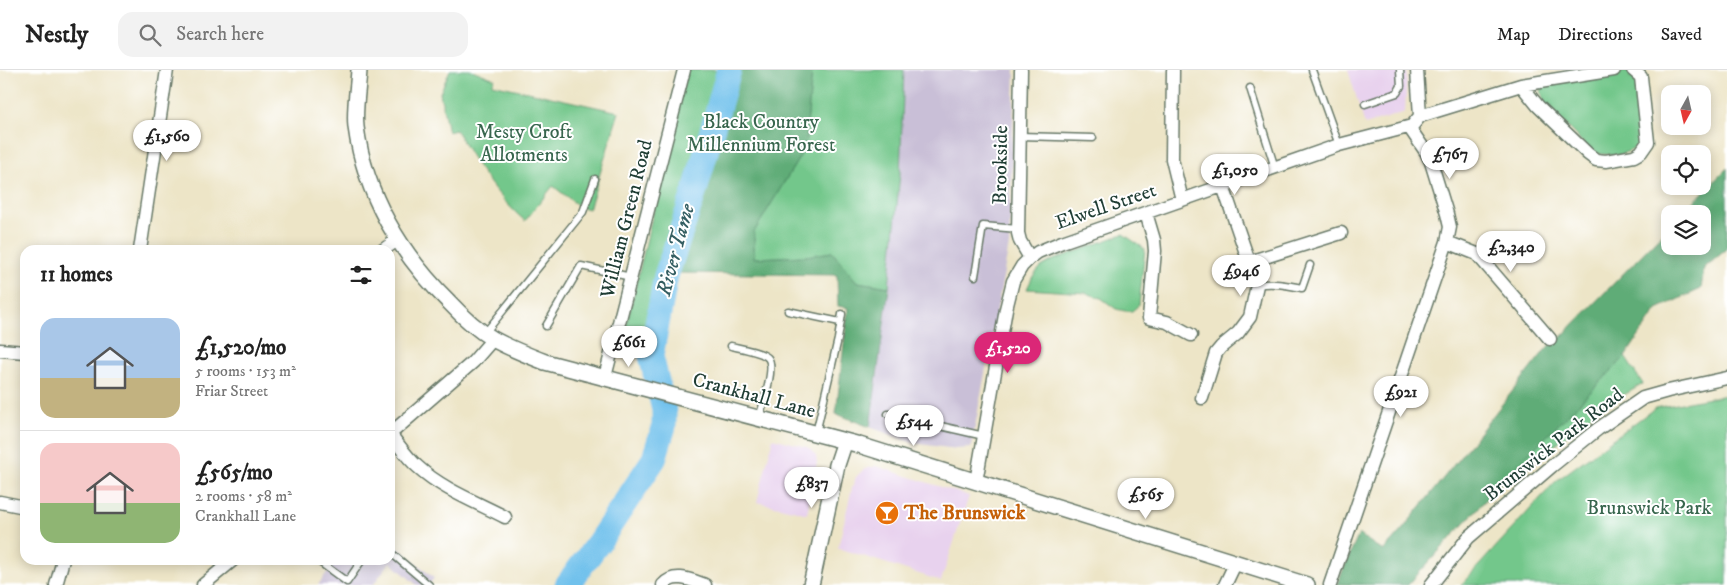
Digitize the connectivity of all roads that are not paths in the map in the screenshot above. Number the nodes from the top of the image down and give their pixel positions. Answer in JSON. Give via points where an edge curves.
{"nodes":[{"id":1,"x":166,"y":70,"type":"edge"},
{"id":2,"x":359,"y":70,"type":"edge"},
{"id":3,"x":684,"y":70,"type":"edge"},
{"id":4,"x":1022,"y":70,"type":"edge"},
{"id":5,"x":1173,"y":70,"type":"edge"},
{"id":6,"x":1312,"y":70,"type":"edge"},
{"id":7,"x":1400,"y":70,"type":"edge"},
{"id":8,"x":1417,"y":70,"type":"edge"},
{"id":9,"x":1614,"y":70,"type":"edge"},
{"id":10,"x":1633,"y":70,"type":"edge"},
{"id":11,"x":1522,"y":85,"type":"junction"},
{"id":12,"x":1250,"y":88,"type":"dead end"},
{"id":13,"x":1365,"y":104,"type":"dead end"},
{"id":14,"x":1420,"y":116,"type":"junction"},
{"id":15,"x":1409,"y":127,"type":"junction"},
{"id":16,"x":1020,"y":136,"type":"junction"},
{"id":17,"x":1093,"y":138,"type":"dead end"},
{"id":18,"x":1339,"y":145,"type":"junction"},
{"id":19,"x":1275,"y":168,"type":"junction"},
{"id":20,"x":594,"y":179,"type":"dead end"},
{"id":21,"x":1223,"y":186,"type":"junction"},
{"id":22,"x":1182,"y":200,"type":"junction"},
{"id":23,"x":1146,"y":213,"type":"junction"},
{"id":24,"x":1018,"y":229,"type":"junction"},
{"id":25,"x":1341,"y":233,"type":"dead end"},
{"id":26,"x":397,"y":240,"type":"junction"},
{"id":27,"x":1447,"y":242,"type":"junction"},
{"id":28,"x":141,"y":245,"type":"edge"},
{"id":29,"x":390,"y":245,"type":"edge"},
{"id":30,"x":1030,"y":258,"type":"junction"},
{"id":31,"x":1249,"y":262,"type":"junction"},
{"id":32,"x":1310,"y":265,"type":"dead end"},
{"id":33,"x":974,"y":276,"type":"dead end"},
{"id":34,"x":631,"y":277,"type":"junction"},
{"id":35,"x":1257,"y":285,"type":"junction"},
{"id":36,"x":788,"y":311,"type":"dead end"},
{"id":37,"x":842,"y":314,"type":"dead end"},
{"id":38,"x":840,"y":322,"type":"junction"},
{"id":39,"x":546,"y":326,"type":"dead end"},
{"id":40,"x":1191,"y":335,"type":"dead end"},
{"id":41,"x":489,"y":336,"type":"junction"},
{"id":42,"x":1550,"y":339,"type":"dead end"},
{"id":43,"x":731,"y":346,"type":"dead end"},
{"id":44,"x":0,"y":350,"type":"edge"},
{"id":45,"x":20,"y":352,"type":"edge"},
{"id":46,"x":605,"y":377,"type":"junction"},
{"id":47,"x":1727,"y":378,"type":"edge"},
{"id":48,"x":1202,"y":398,"type":"dead end"},
{"id":49,"x":888,"y":414,"type":"dead end"},
{"id":50,"x":759,"y":418,"type":"junction"},
{"id":51,"x":395,"y":430,"type":"edge"},
{"id":52,"x":816,"y":433,"type":"junction"},
{"id":53,"x":984,"y":436,"type":"junction"},
{"id":54,"x":395,"y":440,"type":"edge"},
{"id":55,"x":845,"y":441,"type":"junction"},
{"id":56,"x":976,"y":482,"type":"junction"},
{"id":57,"x":0,"y":502,"type":"edge"},
{"id":58,"x":20,"y":506,"type":"edge"},
{"id":59,"x":505,"y":517,"type":"dead end"},
{"id":60,"x":395,"y":556,"type":"edge"},
{"id":61,"x":1235,"y":564,"type":"junction"},
{"id":62,"x":62,"y":565,"type":"edge"},
{"id":63,"x":227,"y":565,"type":"edge"},
{"id":64,"x":323,"y":565,"type":"edge"},
{"id":65,"x":359,"y":565,"type":"edge"},
{"id":66,"x":346,"y":583,"type":"edge"},
{"id":67,"x":56,"y":585,"type":"edge"},
{"id":68,"x":203,"y":585,"type":"edge"},
{"id":69,"x":429,"y":585,"type":"edge"},
{"id":70,"x":662,"y":585,"type":"edge"},
{"id":71,"x":705,"y":585,"type":"edge"},
{"id":72,"x":811,"y":585,"type":"edge"},
{"id":73,"x":1225,"y":585,"type":"edge"},
{"id":74,"x":1308,"y":585,"type":"edge"},
{"id":75,"x":1330,"y":585,"type":"edge"},
{"id":76,"x":1431,"y":585,"type":"edge"}],
"edges":[{"from":1,"to":28,"type":"street"},
{"from":2,"to":26,"type":"street","name":"Crankhall Lane","via":[[356,126],[360,148],[374,194]]},
{"from":3,"to":34,"type":"street","name":"William Green Road"},
{"from":4,"to":16,"type":"street","name":"Brookside"},
{"from":5,"to":22,"type":"street","via":[[1172,159]]},
{"from":6,"to":18,"type":"lane"},
{"from":7,"to":13,"type":"lane","via":[[1401,86],[1397,93]]},
{"from":8,"to":14,"type":"street"},
{"from":9,"to":11,"type":"street"},
{"from":10,"to":11,"type":"street","via":[[1641,77],[1648,142],[1634,156],[1606,161],[1596,160],[1588,154],[1538,106]]},
{"from":11,"to":14,"type":"street"},
{"from":12,"to":19,"type":"lane"},
{"from":14,"to":15,"type":"street"},
{"from":15,"to":18,"type":"street","name":"Elwell Street"},
{"from":15,"to":27,"type":"street","via":[[1431,162],[1450,227]]},
{"from":16,"to":17,"type":"lane"},
{"from":16,"to":24,"type":"street","name":"Brookside"},
{"from":18,"to":19,"type":"street","name":"Elwell Street"},
{"from":19,"to":21,"type":"street","name":"Elwell Street"},
{"from":20,"to":41,"type":"lane","via":[[583,212]]},
{"from":21,"to":22,"type":"street","name":"Elwell Street"},
{"from":21,"to":31,"type":"street"},
{"from":22,"to":23,"type":"street","name":"Elwell Street"},
{"from":23,"to":30,"type":"street","name":"Elwell Street","via":[[1062,242]]},
{"from":23,"to":40,"type":"street","via":[[1155,251],[1149,318],[1167,322]]},
{"from":24,"to":30,"type":"street","name":"Brookside","via":[[1020,241]]},
{"from":24,"to":33,"type":"lane","via":[[983,226]]},
{"from":25,"to":31,"type":"street"},
{"from":26,"to":29,"type":"street"},
{"from":26,"to":41,"type":"street","name":"Crankhall Lane","via":[[457,311]]},
{"from":27,"to":42,"type":"street","via":[[1477,254]]},
{"from":27,"to":75,"type":"street"},
{"from":30,"to":53,"type":"street","via":[[1017,273],[1010,292]]},
{"from":31,"to":35,"type":"street"},
{"from":32,"to":35,"type":"lane","via":[[1302,288]]},
{"from":34,"to":39,"type":"lane","via":[[581,266]]},
{"from":34,"to":46,"type":"street","name":"William Green Road"},
{"from":35,"to":48,"type":"street","via":[[1250,317],[1216,353]]},
{"from":36,"to":38,"type":"lane"},
{"from":37,"to":38,"type":"lane"},
{"from":38,"to":52,"type":"lane"},
{"from":41,"to":46,"type":"street","name":"Crankhall Lane","via":[[545,362]]},
{"from":41,"to":51,"type":"street","via":[[473,362]]},
{"from":43,"to":50,"type":"lane","via":[[759,353],[770,360],[769,380]]},
{"from":44,"to":45,"type":"street"},
{"from":46,"to":50,"type":"street","name":"Crankhall Lane"},
{"from":47,"to":76,"type":"street","name":"Brunswick Park Road","via":[[1643,398],[1598,428],[1468,538]]},
{"from":49,"to":53,"type":"lane"},
{"from":50,"to":52,"type":"street","name":"Crankhall Lane"},
{"from":52,"to":55,"type":"street","name":"Crankhall Lane"},
{"from":53,"to":56,"type":"street"},
{"from":54,"to":59,"type":"street","via":[[416,465],[437,482]]},
{"from":55,"to":56,"type":"street","name":"Crankhall Lane"},
{"from":55,"to":72,"type":"street"},
{"from":56,"to":61,"type":"street","name":"Crankhall Lane"},
{"from":57,"to":58,"type":"street"},
{"from":60,"to":69,"type":"lane"},
{"from":61,"to":73,"type":"street"},
{"from":61,"to":74,"type":"street","name":"Crankhall Lane"},
{"from":62,"to":67,"type":"street"},
{"from":63,"to":68,"type":"street"},
{"from":64,"to":66,"type":"lane"},
{"from":65,"to":66,"type":"lane"},
{"from":70,"to":71,"type":"street","via":[[667,580],[685,578]]}]}
